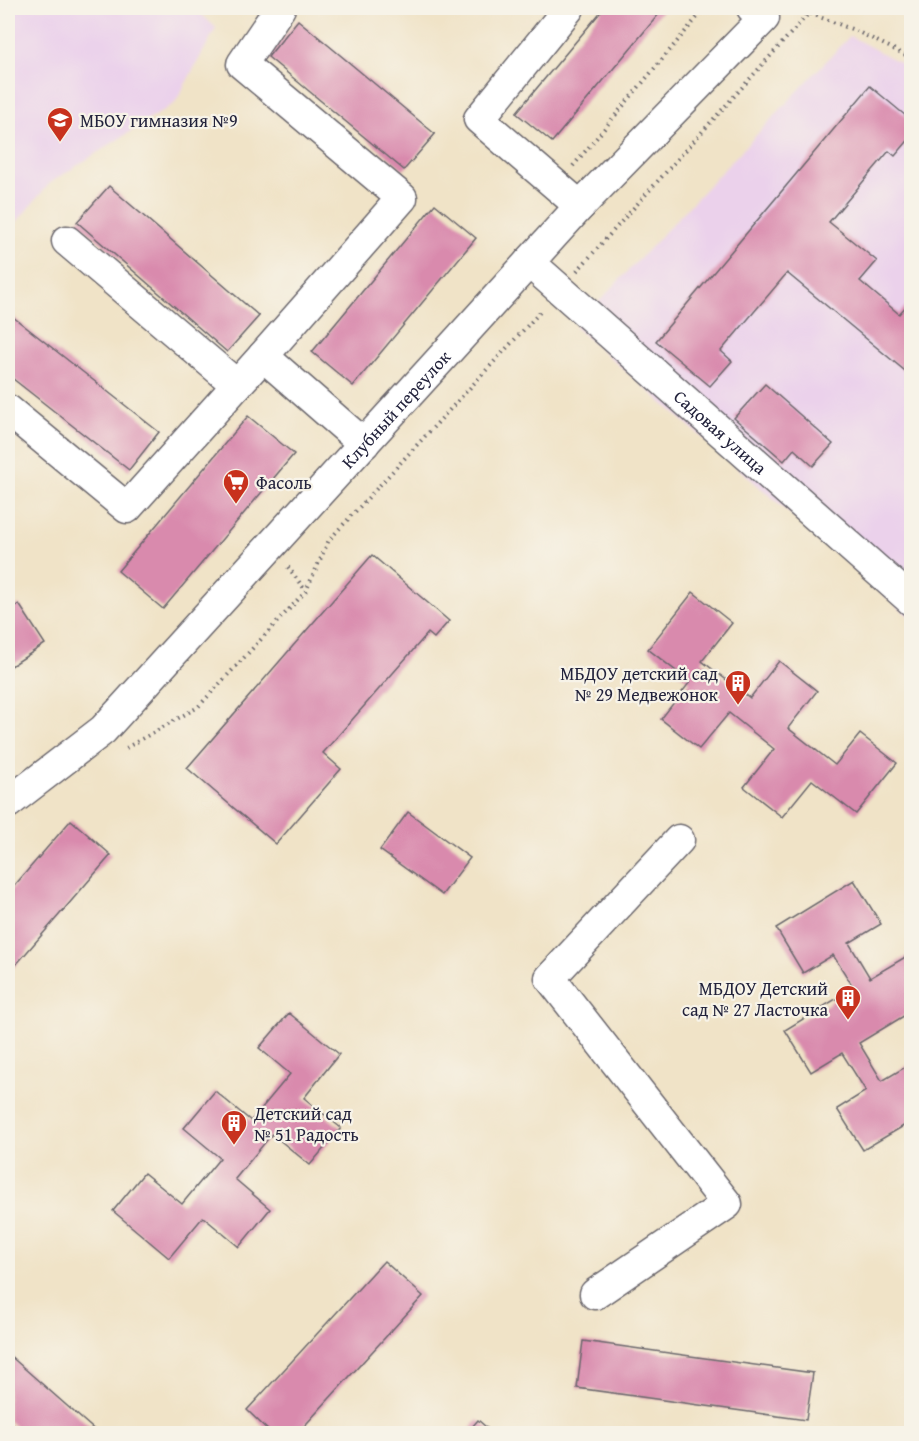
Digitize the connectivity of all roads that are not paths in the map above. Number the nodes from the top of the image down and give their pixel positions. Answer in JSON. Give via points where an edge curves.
{"nodes":[{"id":1,"x":280,"y":8,"type":"edge"},
{"id":2,"x":569,"y":8,"type":"edge"},
{"id":3,"x":752,"y":8,"type":"edge"},
{"id":4,"x":580,"y":206,"type":"junction"},
{"id":5,"x":67,"y":241,"type":"dead end"},
{"id":6,"x":529,"y":262,"type":"junction"},
{"id":7,"x":263,"y":356,"type":"junction"},
{"id":8,"x":237,"y":385,"type":"junction"},
{"id":9,"x":8,"y":410,"type":"edge"},
{"id":10,"x":364,"y":444,"type":"junction"},
{"id":11,"x":912,"y":601,"type":"edge"},
{"id":12,"x":8,"y":803,"type":"edge"},
{"id":13,"x":679,"y":840,"type":"dead end"},
{"id":14,"x":595,"y":1294,"type":"dead end"}],
"edges":[{"from":1,"to":7,"type":"street","via":[[242,64],[402,198]]},
{"from":2,"to":4,"type":"street","via":[[479,119]]},
{"from":3,"to":4,"type":"street","name":"Клубный переулок","via":[[764,18]]},
{"from":4,"to":6,"type":"street","name":"Клубный переулок"},
{"from":5,"to":8,"type":"street"},
{"from":6,"to":10,"type":"street","name":"Клубный переулок"},
{"from":6,"to":11,"type":"street","name":"Садовая улица"},
{"from":7,"to":8,"type":"street"},
{"from":7,"to":10,"type":"street"},
{"from":8,"to":9,"type":"street","via":[[127,508]]},
{"from":10,"to":12,"type":"street","name":"Клубный переулок","via":[[104,730]]},
{"from":13,"to":14,"type":"street","via":[[550,978],[727,1204]]}]}
